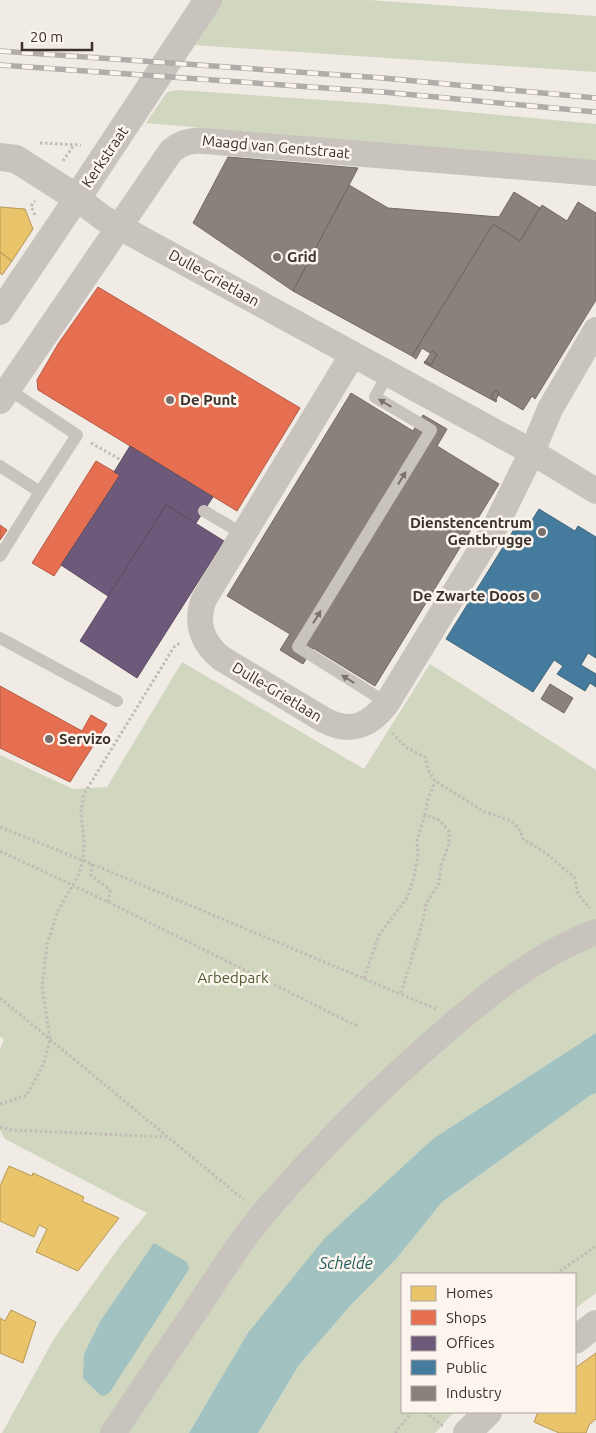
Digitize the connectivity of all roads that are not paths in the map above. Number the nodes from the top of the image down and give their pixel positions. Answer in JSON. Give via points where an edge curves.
{"nodes":[{"id":1,"x":208,"y":0,"type":"edge"},
{"id":2,"x":0,"y":157,"type":"edge"},
{"id":3,"x":596,"y":173,"type":"edge"},
{"id":4,"x":77,"y":198,"type":"junction"},
{"id":5,"x":120,"y":227,"type":"junction"},
{"id":6,"x":0,"y":312,"type":"edge"},
{"id":7,"x":596,"y":330,"type":"edge"},
{"id":8,"x":353,"y":354,"type":"junction"},
{"id":9,"x":388,"y":374,"type":"junction"},
{"id":10,"x":4,"y":395,"type":"edge"},
{"id":11,"x":532,"y":452,"type":"junction"},
{"id":12,"x":0,"y":466,"type":"edge"},
{"id":13,"x":596,"y":491,"type":"edge"},
{"id":14,"x":40,"y":492,"type":"junction"},
{"id":15,"x":204,"y":511,"type":"dead end"},
{"id":16,"x":243,"y":534,"type":"junction"},
{"id":17,"x":0,"y":556,"type":"edge"},
{"id":18,"x":0,"y":638,"type":"edge"},
{"id":19,"x":117,"y":701,"type":"dead end"},
{"id":20,"x":381,"y":711,"type":"junction"},
{"id":21,"x":596,"y":932,"type":"edge"},
{"id":22,"x":596,"y":1324,"type":"edge"},
{"id":23,"x":576,"y":1339,"type":"edge"},
{"id":24,"x":486,"y":1413,"type":"edge"},
{"id":25,"x":457,"y":1431,"type":"edge"},
{"id":26,"x":113,"y":1433,"type":"edge"}],
"edges":[{"from":1,"to":4,"type":"street","name":"Kerkstraat"},
{"from":2,"to":4,"type":"street","via":[[16,159]]},
{"from":3,"to":5,"type":"street","name":"Maagd van Gentstraat","via":[[192,140],[171,151]]},
{"from":4,"to":5,"type":"street","name":"Dulle-Grietlaan"},
{"from":4,"to":6,"type":"street","name":"Kerkstraat"},
{"from":5,"to":8,"type":"street","name":"Dulle-Grietlaan"},
{"from":5,"to":10,"type":"street","name":"Maagd van Gentstraat"},
{"from":7,"to":11,"type":"street","via":[[550,409]]},
{"from":8,"to":9,"type":"street","name":"Dulle-Grietlaan"},
{"from":8,"to":16,"type":"street"},
{"from":9,"to":11,"type":"street","name":"Dulle-Grietlaan"},
{"from":20,"to":9,"type":"lane","one_way":true,"via":[[298,647],[431,430],[375,396]]},
{"from":10,"to":14,"type":"lane","via":[[77,435]]},
{"from":11,"to":13,"type":"street","name":"Dulle-Grietlaan"},
{"from":11,"to":20,"type":"street","via":[[496,525]]},
{"from":12,"to":14,"type":"lane"},
{"from":14,"to":17,"type":"lane"},
{"from":15,"to":16,"type":"lane"},
{"from":16,"to":20,"type":"street","name":"Dulle-Grietlaan","via":[[200,609],[200,627],[210,648],[221,658],[335,726],[356,727]]},
{"from":18,"to":19,"type":"lane"},
{"from":21,"to":26,"type":"street","via":[[575,940],[515,976],[459,1019],[389,1081],[328,1142],[262,1215]]},
{"from":22,"to":23,"type":"street"},
{"from":24,"to":25,"type":"street"}]}
